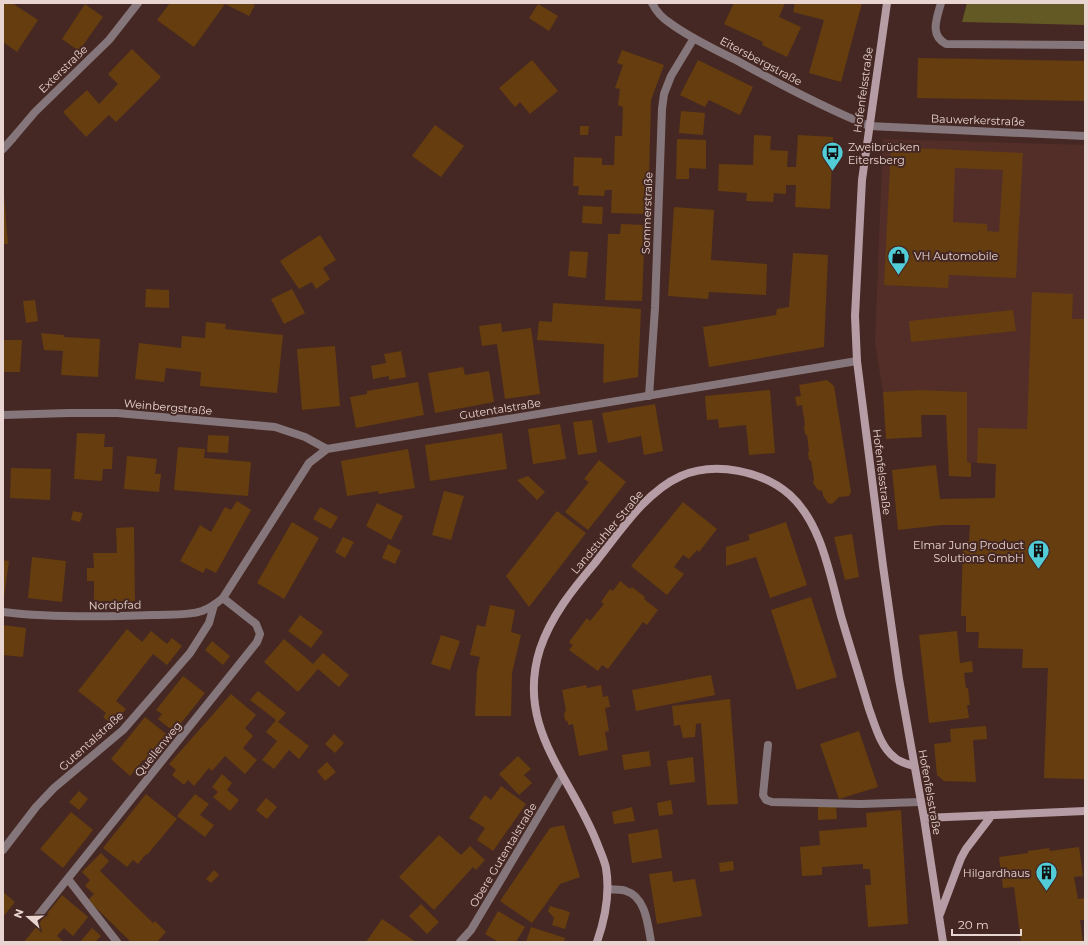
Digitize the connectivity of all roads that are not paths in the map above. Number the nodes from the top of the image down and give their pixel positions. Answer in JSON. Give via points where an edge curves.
{"nodes":[{"id":1,"x":138,"y":3,"type":"edge"},
{"id":2,"x":652,"y":3,"type":"edge"},
{"id":3,"x":887,"y":3,"type":"edge"},
{"id":4,"x":941,"y":3,"type":"edge"},
{"id":5,"x":694,"y":38,"type":"junction"},
{"id":6,"x":1085,"y":45,"type":"edge"},
{"id":7,"x":869,"y":126,"type":"junction"},
{"id":8,"x":1085,"y":136,"type":"edge"},
{"id":9,"x":3,"y":149,"type":"edge"},
{"id":10,"x":857,"y":361,"type":"junction"},
{"id":11,"x":649,"y":396,"type":"junction"},
{"id":12,"x":3,"y":414,"type":"edge"},
{"id":13,"x":327,"y":449,"type":"junction"},
{"id":14,"x":223,"y":598,"type":"junction"},
{"id":15,"x":214,"y":605,"type":"junction"},
{"id":16,"x":3,"y":612,"type":"edge"},
{"id":17,"x":768,"y":745,"type":"dead end"},
{"id":18,"x":914,"y":766,"type":"junction"},
{"id":19,"x":562,"y":777,"type":"junction"},
{"id":20,"x":920,"y":802,"type":"junction"},
{"id":21,"x":1085,"y":811,"type":"edge"},
{"id":22,"x":992,"y":815,"type":"junction"},
{"id":23,"x":924,"y":818,"type":"junction"},
{"id":24,"x":3,"y":850,"type":"edge"},
{"id":25,"x":68,"y":879,"type":"junction"},
{"id":26,"x":608,"y":889,"type":"junction"},
{"id":27,"x":940,"y":915,"type":"junction"},
{"id":28,"x":37,"y":917,"type":"dead end"},
{"id":29,"x":117,"y":942,"type":"edge"},
{"id":30,"x":460,"y":942,"type":"edge"},
{"id":31,"x":597,"y":942,"type":"edge"},
{"id":32,"x":651,"y":942,"type":"edge"},
{"id":33,"x":943,"y":942,"type":"edge"}],
"edges":[{"from":1,"to":9,"type":"street","name":"Exterstraße","via":[[109,40],[35,112]]},
{"from":2,"to":5,"type":"street","name":"Eitersbergstraße","via":[[657,12],[669,23]]},
{"from":3,"to":7,"type":"main road","name":"Hofenfelsstraße"},
{"from":4,"to":6,"type":"street","via":[[935,25],[936,34],[940,41],[946,44]]},
{"from":5,"to":7,"type":"street","name":"Eitersbergstraße","via":[[846,117]]},
{"from":5,"to":11,"type":"street","name":"Sommerstraße","via":[[671,76],[664,94],[662,109],[655,308]]},
{"from":7,"to":8,"type":"street","name":"Bauwerkerstraße"},
{"from":7,"to":10,"type":"main road","name":"Hofenfelsstraße","via":[[862,180],[858,255],[855,316]]},
{"from":10,"to":11,"type":"street","name":"Gutentalstraße"},
{"from":10,"to":18,"type":"main road","name":"Hofenfelsstraße","via":[[885,581]]},
{"from":11,"to":13,"type":"street","name":"Gutentalstraße"},
{"from":12,"to":13,"type":"street","name":"Weinbergstraße","via":[[117,413],[275,428],[305,437]]},
{"from":13,"to":14,"type":"street","via":[[310,463]]},
{"from":14,"to":15,"type":"street","name":"Nordpfad"},
{"from":14,"to":25,"type":"street","name":"Quellenweg","via":[[256,624],[260,634],[257,642]]},
{"from":15,"to":16,"type":"street","name":"Nordpfad","via":[[202,611],[186,614],[132,616]]},
{"from":15,"to":24,"type":"street","name":"Gutentalstraße","via":[[209,623],[190,653],[123,730],[54,788]]},
{"from":17,"to":20,"type":"street","via":[[763,795],[766,800],[861,804]]},
{"from":18,"to":19,"type":"main road","name":"Landstuhler Straße","via":[[894,758],[876,730],[822,547],[810,519],[789,494],[769,481],[734,470],[714,469],[682,476],[656,491],[568,596],[554,619],[540,649],[534,677],[534,693],[542,736]]},
{"from":18,"to":20,"type":"main road","name":"Hofenfelsstraße"},
{"from":19,"to":26,"type":"main road","name":"Landstuhler Straße","via":[[590,825],[606,866]]},
{"from":19,"to":30,"type":"street","name":"Obere Gutentalstraße","via":[[470,930]]},
{"from":20,"to":23,"type":"main road","name":"Hofenfelsstraße"},
{"from":21,"to":22,"type":"main road"},
{"from":22,"to":23,"type":"main road"},
{"from":22,"to":27,"type":"main road","via":[[961,858]]},
{"from":23,"to":27,"type":"main road","name":"Hofenfelsstraße"},
{"from":25,"to":28,"type":"street","name":"Quellenweg"},
{"from":25,"to":29,"type":"street"},
{"from":26,"to":31,"type":"main road","name":"Landstuhler Straße"},
{"from":26,"to":32,"type":"street","via":[[627,891],[636,897],[643,907]]},
{"from":27,"to":33,"type":"main road","name":"Hofenfelsstraße"}]}
